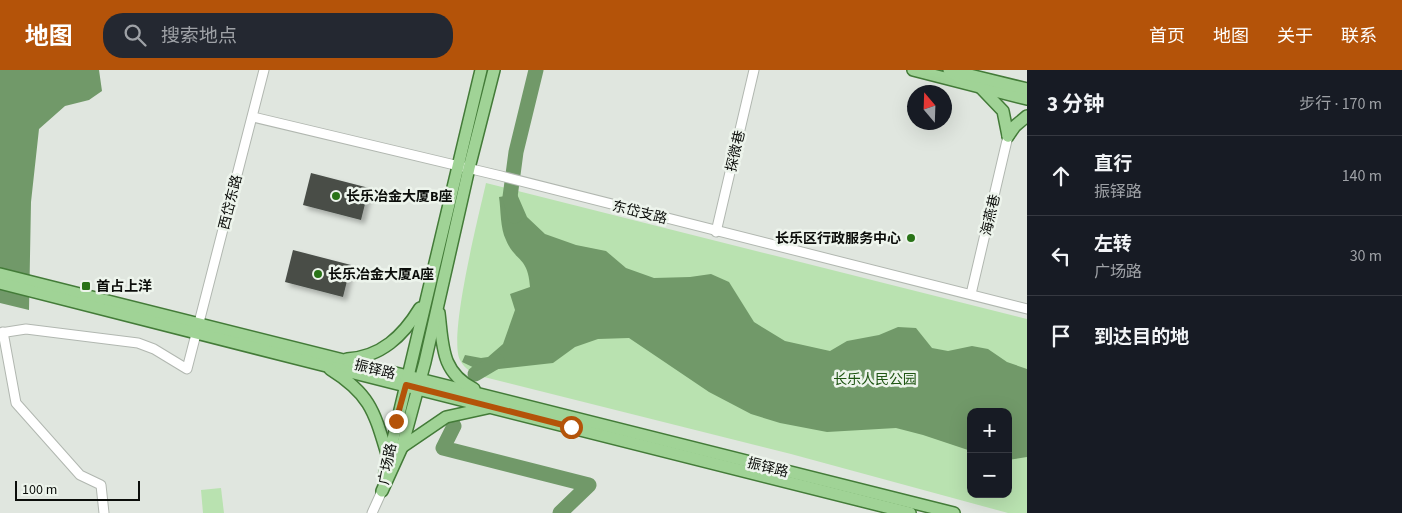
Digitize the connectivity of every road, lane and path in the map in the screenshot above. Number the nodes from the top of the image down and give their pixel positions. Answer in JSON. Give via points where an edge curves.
{"nodes":[{"id":1,"x":264,"y":70,"type":"edge"},
{"id":2,"x":481,"y":70,"type":"edge"},
{"id":3,"x":494,"y":70,"type":"edge"},
{"id":4,"x":754,"y":70,"type":"edge"},
{"id":5,"x":913,"y":70,"type":"edge"},
{"id":6,"x":950,"y":70,"type":"edge"},
{"id":7,"x":979,"y":86,"type":"junction"},
{"id":8,"x":1027,"y":90,"type":"edge"},
{"id":9,"x":1027,"y":99,"type":"edge"},
{"id":10,"x":253,"y":116,"type":"junction"},
{"id":11,"x":1027,"y":116,"type":"edge"},
{"id":12,"x":1008,"y":136,"type":"junction"},
{"id":13,"x":457,"y":166,"type":"junction"},
{"id":14,"x":469,"y":168,"type":"junction"},
{"id":15,"x":716,"y":232,"type":"junction"},
{"id":16,"x":0,"y":274,"type":"edge"},
{"id":17,"x":0,"y":283,"type":"edge"},
{"id":18,"x":34,"y":287,"type":"junction"},
{"id":19,"x":970,"y":294,"type":"junction"},
{"id":20,"x":425,"y":300,"type":"junction"},
{"id":21,"x":438,"y":303,"type":"junction"},
{"id":22,"x":1027,"y":309,"type":"edge"},
{"id":23,"x":198,"y":329,"type":"junction"},
{"id":24,"x":2,"y":332,"type":"edge"},
{"id":25,"x":337,"y":359,"type":"junction"},
{"id":26,"x":323,"y":364,"type":"junction"},
{"id":27,"x":407,"y":381,"type":"junction"},
{"id":28,"x":419,"y":384,"type":"junction"},
{"id":29,"x":492,"y":402,"type":"junction"},
{"id":30,"x":402,"y":447,"type":"junction"},
{"id":31,"x":388,"y":457,"type":"junction"},
{"id":32,"x":382,"y":491,"type":"junction"},
{"id":33,"x":104,"y":513,"type":"edge"},
{"id":34,"x":372,"y":513,"type":"edge"},
{"id":35,"x":910,"y":513,"type":"edge"},
{"id":36,"x":954,"y":513,"type":"edge"}],
"edges":[{"from":1,"to":10,"type":"street","name":"西岱东路"},
{"from":2,"to":13,"type":"main road","name":"广场路"},
{"from":3,"to":14,"type":"main road","name":"广场路"},
{"from":4,"to":15,"type":"street","name":"探微巷"},
{"from":5,"to":7,"type":"main road"},
{"from":6,"to":8,"type":"main road"},
{"from":7,"to":9,"type":"main road"},
{"from":7,"to":12,"type":"main road","via":[[1003,111]]},
{"from":10,"to":13,"type":"street","name":"东岱支路"},
{"from":10,"to":23,"type":"street","name":"西岱东路"},
{"from":11,"to":12,"type":"main road"},
{"from":12,"to":19,"type":"street","name":"海燕巷"},
{"from":13,"to":14,"type":"street","name":"东岱支路"},
{"from":13,"to":20,"type":"main road","name":"广场路"},
{"from":14,"to":15,"type":"street","name":"东岱支路"},
{"from":14,"to":21,"type":"main road","name":"广场路"},
{"from":15,"to":19,"type":"street","name":"东岱支路"},
{"from":16,"to":18,"type":"main road","name":"振铎路"},
{"from":17,"to":18,"type":"main road","name":"振铎路"},
{"from":18,"to":23,"type":"main road","name":"振铎路"},
{"from":19,"to":22,"type":"street","name":"东岱支路"},
{"from":20,"to":25,"type":"main road","via":[[411,322],[386,347],[371,355]]},
{"from":20,"to":27,"type":"main road","name":"广场路"},
{"from":21,"to":28,"type":"main road","name":"广场路"},
{"from":21,"to":29,"type":"main road","via":[[443,349],[452,372]]},
{"from":23,"to":24,"type":"street","name":"西岱东路","via":[[187,369],[138,343],[41,330]]},
{"from":23,"to":25,"type":"main road","name":"振铎路"},
{"from":23,"to":26,"type":"main road","name":"振铎路"},
{"from":24,"to":33,"type":"street","via":[[16,402],[80,475],[101,484]]},
{"from":25,"to":27,"type":"main road","name":"振铎路"},
{"from":26,"to":27,"type":"main road","name":"振铎路"},
{"from":26,"to":31,"type":"main road","via":[[366,398],[373,409]]},
{"from":27,"to":28,"type":"main road","name":"振铎路"},
{"from":27,"to":31,"type":"main road","name":"广场路"},
{"from":28,"to":29,"type":"main road","name":"振铎路"},
{"from":28,"to":30,"type":"main road","name":"广场路"},
{"from":29,"to":30,"type":"main road","via":[[446,417]]},
{"from":29,"to":35,"type":"main road","name":"振铎路"},
{"from":29,"to":36,"type":"main road","name":"振铎路"},
{"from":30,"to":32,"type":"main road","name":"广场路"},
{"from":31,"to":32,"type":"main road","name":"广场路"},
{"from":32,"to":34,"type":"street"}]}
